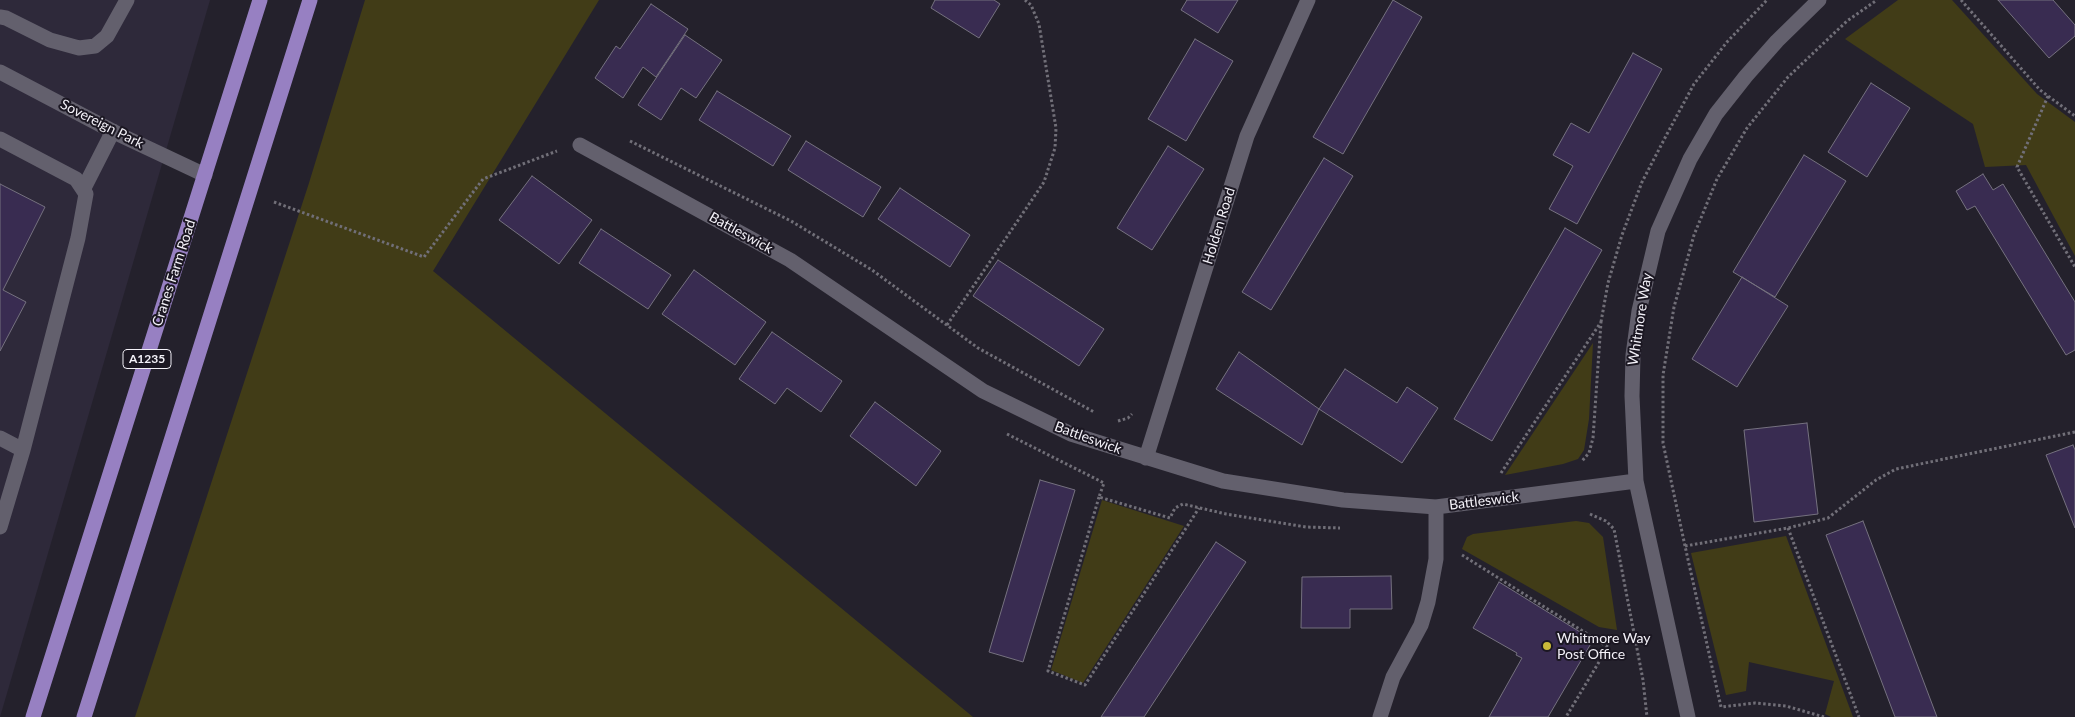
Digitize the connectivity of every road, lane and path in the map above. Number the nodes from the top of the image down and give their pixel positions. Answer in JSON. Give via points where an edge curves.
{"nodes":[{"id":1,"x":127,"y":0,"type":"edge"},
{"id":2,"x":260,"y":0,"type":"edge"},
{"id":3,"x":310,"y":0,"type":"edge"},
{"id":4,"x":1025,"y":0,"type":"edge"},
{"id":5,"x":1308,"y":0,"type":"edge"},
{"id":6,"x":1819,"y":0,"type":"edge"},
{"id":7,"x":1877,"y":0,"type":"edge"},
{"id":8,"x":1961,"y":0,"type":"edge"},
{"id":9,"x":0,"y":17,"type":"edge"},
{"id":10,"x":0,"y":72,"type":"edge"},
{"id":11,"x":2048,"y":96,"type":"junction"},
{"id":12,"x":2075,"y":116,"type":"edge"},
{"id":13,"x":113,"y":131,"type":"junction"},
{"id":14,"x":623,"y":137,"type":"dead end"},
{"id":15,"x":0,"y":139,"type":"edge"},
{"id":16,"x":580,"y":145,"type":"dead end"},
{"id":17,"x":557,"y":158,"type":"dead end"},
{"id":18,"x":205,"y":175,"type":"junction"},
{"id":19,"x":84,"y":188,"type":"junction"},
{"id":20,"x":249,"y":192,"type":"junction"},
{"id":21,"x":2075,"y":267,"type":"edge"},
{"id":22,"x":947,"y":325,"type":"junction"},
{"id":23,"x":1138,"y":408,"type":"dead end"},
{"id":24,"x":1100,"y":415,"type":"dead end"},
{"id":25,"x":1109,"y":418,"type":"dead end"},
{"id":26,"x":999,"y":430,"type":"dead end"},
{"id":27,"x":2075,"y":432,"type":"edge"},
{"id":28,"x":0,"y":438,"type":"edge"},
{"id":29,"x":23,"y":450,"type":"junction"},
{"id":30,"x":1146,"y":458,"type":"junction"},
{"id":31,"x":1579,"y":464,"type":"dead end"},
{"id":32,"x":1636,"y":481,"type":"junction"},
{"id":33,"x":1496,"y":482,"type":"dead end"},
{"id":34,"x":1100,"y":497,"type":"junction"},
{"id":35,"x":1436,"y":507,"type":"junction"},
{"id":36,"x":1199,"y":508,"type":"junction"},
{"id":37,"x":1584,"y":513,"type":"dead end"},
{"id":38,"x":0,"y":527,"type":"edge"},
{"id":39,"x":1344,"y":528,"type":"dead end"},
{"id":40,"x":1788,"y":528,"type":"junction"},
{"id":41,"x":1685,"y":546,"type":"junction"},
{"id":42,"x":1455,"y":550,"type":"dead end"},
{"id":43,"x":33,"y":717,"type":"edge"},
{"id":44,"x":84,"y":717,"type":"edge"},
{"id":45,"x":1380,"y":717,"type":"edge"},
{"id":46,"x":1566,"y":717,"type":"edge"},
{"id":47,"x":1647,"y":717,"type":"edge"},
{"id":48,"x":1688,"y":717,"type":"edge"},
{"id":49,"x":1824,"y":717,"type":"edge"},
{"id":50,"x":1859,"y":717,"type":"edge"}],
"edges":[{"from":1,"to":9,"type":"street","via":[[107,36],[95,46],[79,48],[50,40]]},
{"from":2,"to":18,"type":"main road","name":"Cranes Farm Road","number":"A1235"},
{"from":3,"to":20,"type":"main road"},
{"from":4,"to":22,"type":"path","via":[[1031,5],[1039,24],[1056,128],[1055,148],[1044,182]]},
{"from":5,"to":30,"type":"street","name":"Holden Road","via":[[1248,136]]},
{"from":6,"to":32,"type":"street","name":"Whitmore Way","via":[[1777,41],[1716,114],[1690,159],[1658,232],[1647,272],[1633,355]]},
{"from":7,"to":41,"type":"path","via":[[1847,21],[1788,77],[1747,128],[1717,179],[1694,236],[1674,307],[1663,375],[1663,443]]},
{"from":8,"to":11,"type":"path"},
{"from":10,"to":13,"type":"street","name":"Sovereign Park"},
{"from":11,"to":12,"type":"path"},
{"from":11,"to":21,"type":"path","via":[[2017,167]]},
{"from":13,"to":18,"type":"street","name":"Sovereign Park"},
{"from":13,"to":19,"type":"street"},
{"from":14,"to":22,"type":"path","via":[[791,221],[872,270]]},
{"from":15,"to":19,"type":"street","via":[[76,179]]},
{"from":16,"to":30,"type":"street","name":"Battleswick","via":[[790,260],[984,391],[1071,434]]},
{"from":17,"to":20,"type":"path","via":[[562,149],[483,180],[424,257]]},
{"from":18,"to":43,"type":"main road","name":"Cranes Farm Road","number":"A1235"},
{"from":19,"to":29,"type":"street","via":[[86,200],[78,238]]},
{"from":20,"to":44,"type":"main road"},
{"from":22,"to":24,"type":"path","via":[[978,348]]},
{"from":23,"to":25,"type":"path","via":[[1128,418],[1117,421]]},
{"from":26,"to":34,"type":"path","via":[[1104,483]]},
{"from":27,"to":40,"type":"path","via":[[1896,469],[1876,480],[1828,518]]},
{"from":28,"to":29,"type":"street"},
{"from":29,"to":38,"type":"street"},
{"from":30,"to":35,"type":"street","name":"Battleswick","via":[[1223,481],[1268,489],[1343,500]]},
{"from":31,"to":33,"type":"path","via":[[1589,453],[1593,438],[1601,322]]},
{"from":32,"to":35,"type":"street","name":"Battleswick"},
{"from":32,"to":48,"type":"street","name":"Whitmore Way"},
{"from":34,"to":36,"type":"path","via":[[1170,518],[1175,508],[1183,504]]},
{"from":34,"to":36,"type":"path","via":[[1048,671],[1085,686]]},
{"from":35,"to":45,"type":"street","via":[[1436,559],[1428,602],[1421,625],[1393,677]]},
{"from":36,"to":39,"type":"path","via":[[1306,527]]},
{"from":37,"to":47,"type":"path","via":[[1606,521],[1614,529]]},
{"from":40,"to":41,"type":"path"},
{"from":40,"to":50,"type":"path"},
{"from":41,"to":49,"type":"path","via":[[1721,707],[1786,706]]},
{"from":42,"to":46,"type":"path","via":[[1608,647]]}]}
